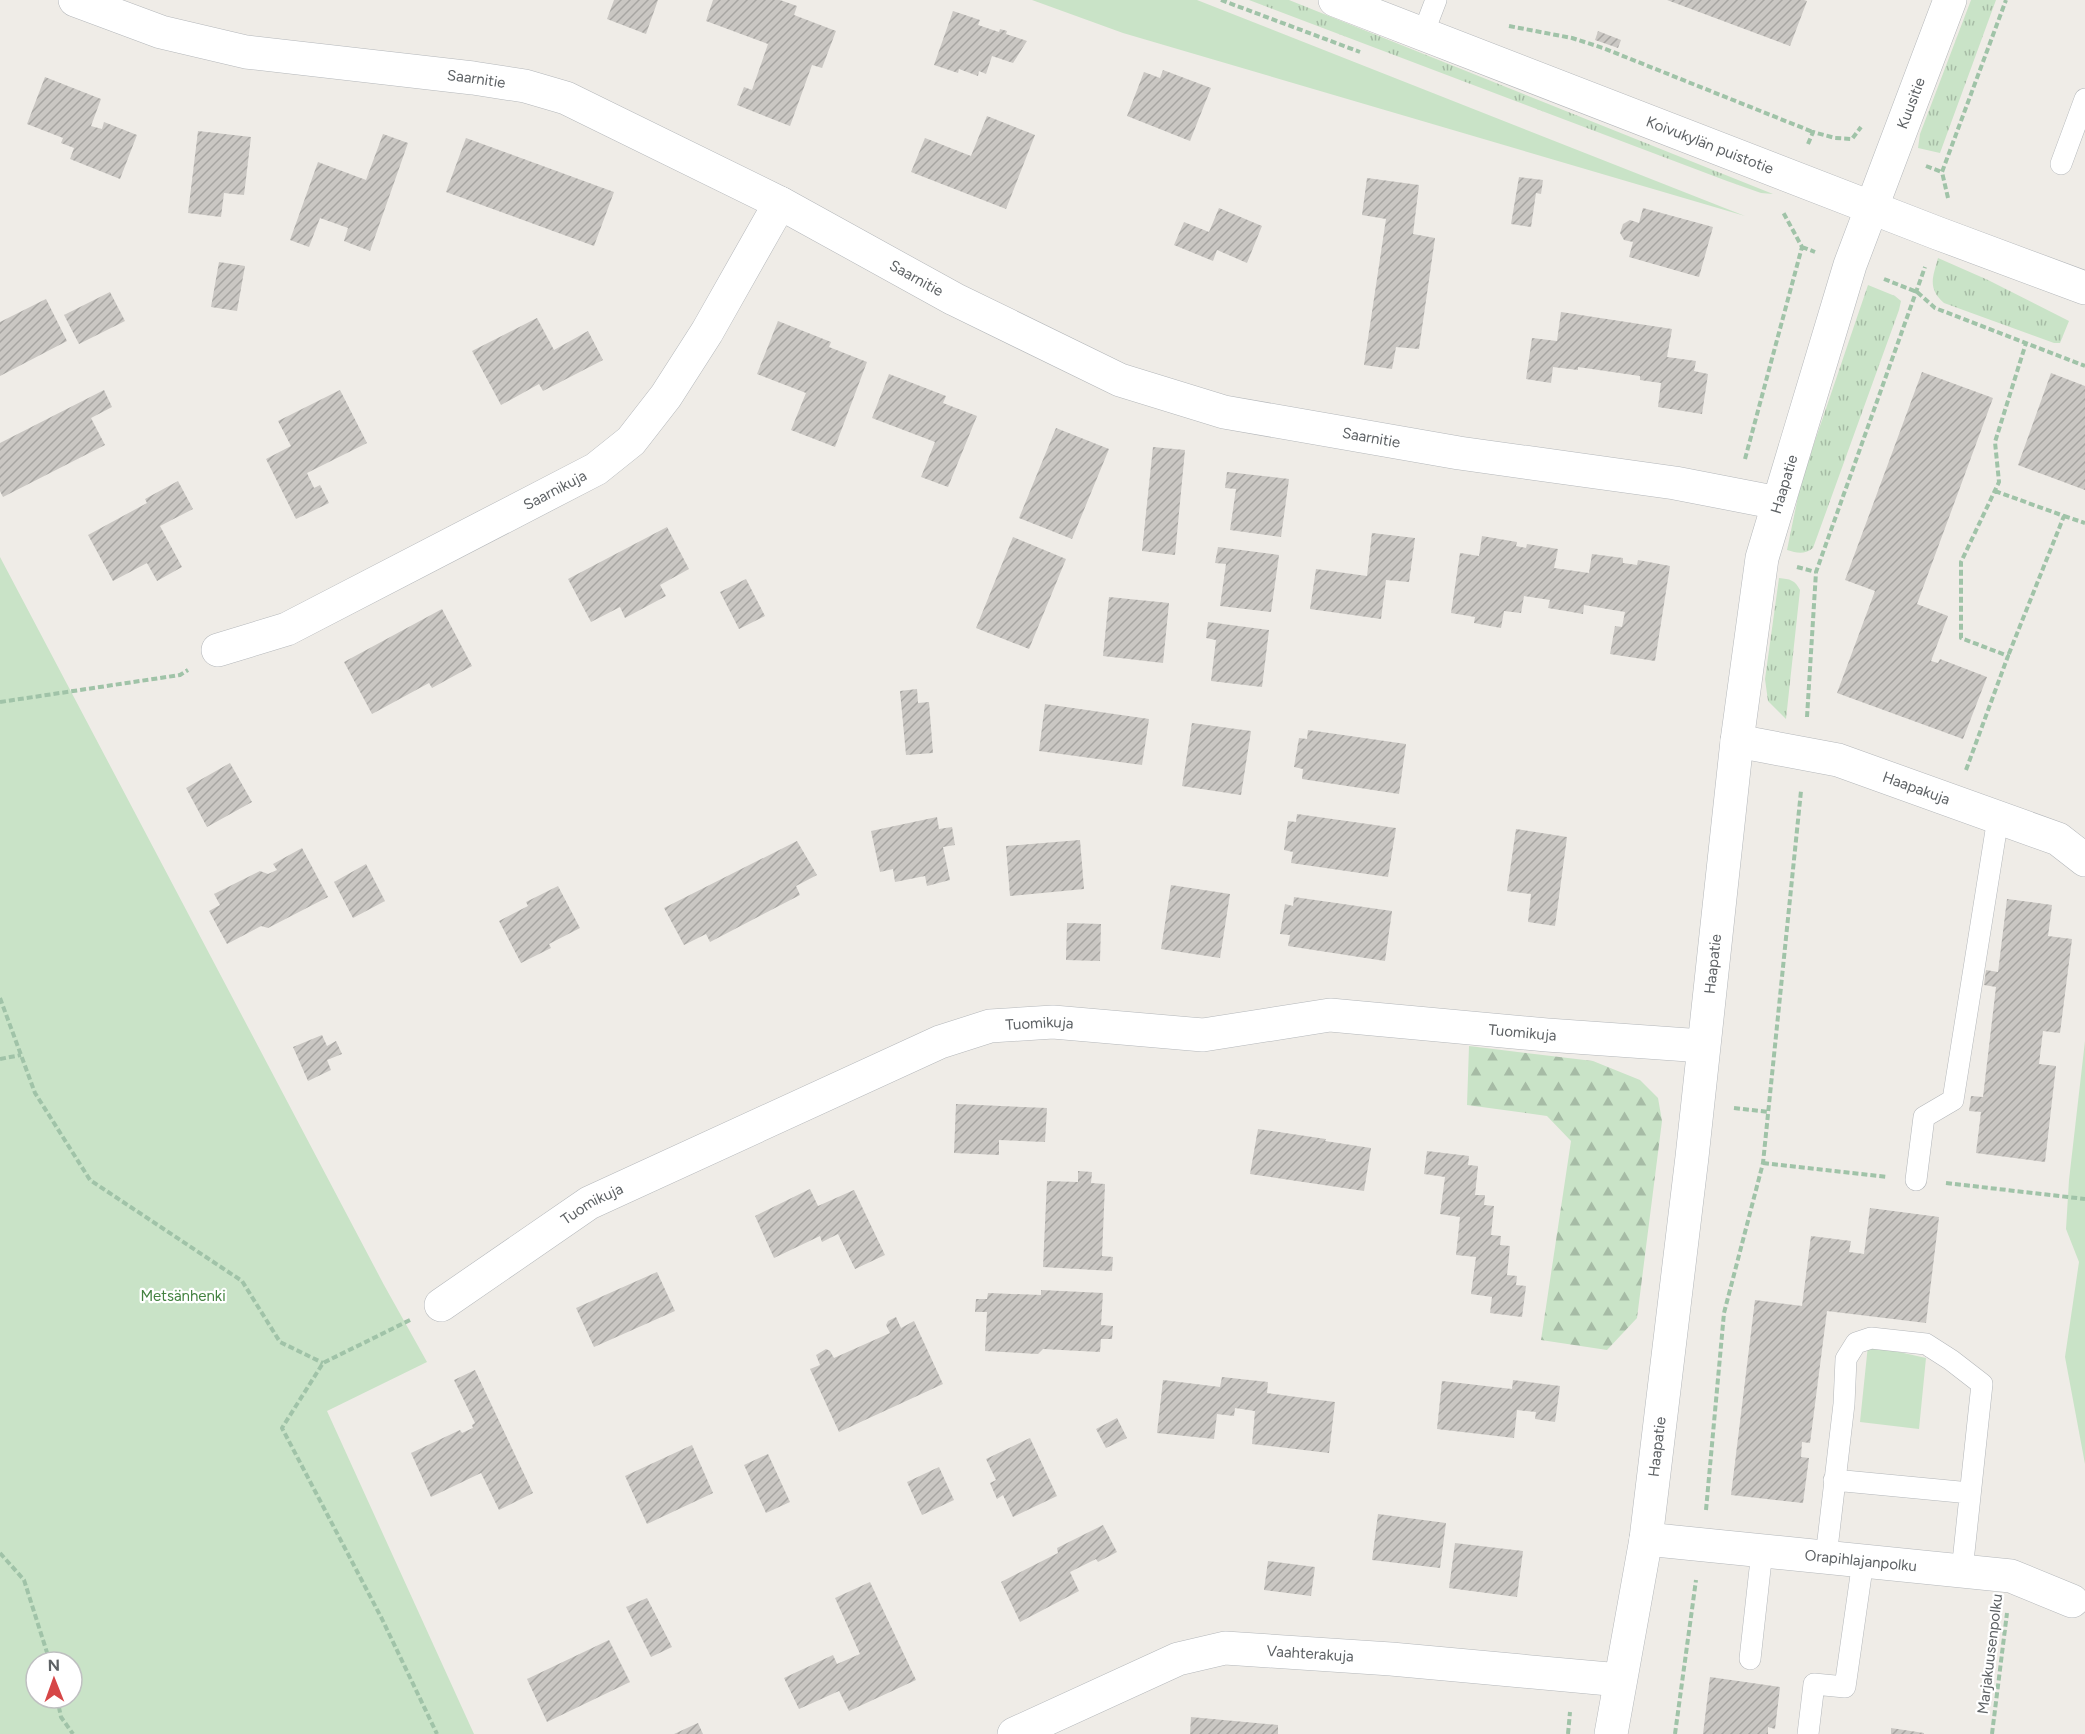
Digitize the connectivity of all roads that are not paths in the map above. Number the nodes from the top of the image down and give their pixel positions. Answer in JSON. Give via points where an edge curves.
{"nodes":[{"id":1,"x":75,"y":0,"type":"edge"},
{"id":2,"x":1335,"y":0,"type":"edge"},
{"id":3,"x":1436,"y":0,"type":"edge"},
{"id":4,"x":1950,"y":0,"type":"edge"},
{"id":5,"x":1423,"y":34,"type":"junction"},
{"id":6,"x":2085,"y":99,"type":"edge"},
{"id":7,"x":2061,"y":164,"type":"dead end"},
{"id":8,"x":780,"y":203,"type":"junction"},
{"id":9,"x":1870,"y":207,"type":"junction"},
{"id":10,"x":2085,"y":288,"type":"edge"},
{"id":11,"x":1778,"y":503,"type":"junction"},
{"id":12,"x":218,"y":650,"type":"road end"},
{"id":13,"x":1737,"y":741,"type":"junction"},
{"id":14,"x":1998,"y":818,"type":"junction"},
{"id":15,"x":2085,"y":860,"type":"edge"},
{"id":16,"x":1703,"y":1046,"type":"junction"},
{"id":17,"x":1916,"y":1180,"type":"dead end"},
{"id":18,"x":441,"y":1305,"type":"road end"},
{"id":19,"x":1834,"y":1480,"type":"junction"},
{"id":20,"x":1970,"y":1493,"type":"junction"},
{"id":21,"x":1646,"y":1539,"type":"junction"},
{"id":22,"x":1762,"y":1551,"type":"junction"},
{"id":23,"x":1826,"y":1557,"type":"junction"},
{"id":24,"x":1863,"y":1561,"type":"junction"},
{"id":25,"x":1962,"y":1571,"type":"junction"},
{"id":26,"x":2072,"y":1601,"type":"dead end"},
{"id":27,"x":1750,"y":1659,"type":"dead end"},
{"id":28,"x":1620,"y":1680,"type":"junction"},
{"id":29,"x":1014,"y":1734,"type":"edge"},
{"id":30,"x":1611,"y":1734,"type":"edge"},
{"id":31,"x":1808,"y":1734,"type":"edge"}],
"edges":[{"from":1,"to":8,"type":"street","name":"Saarnitie","via":[[161,32],[246,52],[525,86],[576,103]]},
{"from":2,"to":5,"type":"street","name":"Koivukylän puistotie"},
{"from":3,"to":5,"type":"lane"},
{"from":4,"to":9,"type":"street","name":"Kuusitie"},
{"from":5,"to":9,"type":"street","name":"Koivukylän puistotie"},
{"from":6,"to":7,"type":"lane"},
{"from":8,"to":11,"type":"street","name":"Saarnitie","via":[[954,299],[1120,380],[1224,412],[1459,453],[1675,483]]},
{"from":8,"to":12,"type":"street","name":"Saarnikuja","via":[[666,396],[631,441],[596,469],[287,629]]},
{"from":9,"to":10,"type":"street","name":"Koivukylän puistotie"},
{"from":9,"to":11,"type":"street","name":"Haapatie"},
{"from":11,"to":13,"type":"street","name":"Haapatie","via":[[1762,558]]},
{"from":13,"to":14,"type":"street","name":"Haapakuja","via":[[1838,760]]},
{"from":13,"to":16,"type":"street","name":"Haapatie"},
{"from":14,"to":15,"type":"street","name":"Haapakuja","via":[[2058,839]]},
{"from":14,"to":17,"type":"lane","via":[[1953,1100],[1924,1117]]},
{"from":16,"to":18,"type":"street","name":"Tuomikuja","via":[[1330,1015],[1203,1035],[1053,1022],[990,1026],[940,1042],[589,1203]]},
{"from":16,"to":21,"type":"street","name":"Haapatie"},
{"from":19,"to":20,"type":"lane"},
{"from":19,"to":20,"type":"lane","via":[[1846,1359],[1856,1343],[1871,1338],[1892,1339],[1926,1344],[1982,1384]]},
{"from":19,"to":23,"type":"lane"},
{"from":20,"to":25,"type":"lane"},
{"from":21,"to":22,"type":"street","name":"Orapihlajanpolku"},
{"from":21,"to":28,"type":"street","name":"Haapatie"},
{"from":22,"to":23,"type":"street","name":"Orapihlajanpolku"},
{"from":22,"to":27,"type":"lane"},
{"from":23,"to":24,"type":"street","name":"Orapihlajanpolku"},
{"from":24,"to":25,"type":"street","name":"Orapihlajanpolku"},
{"from":24,"to":31,"type":"lane","via":[[1845,1687],[1814,1684]]},
{"from":25,"to":26,"type":"street","name":"Orapihlajanpolku","via":[[2011,1576]]},
{"from":28,"to":29,"type":"street","name":"Vaahterakuja","via":[[1225,1648],[1178,1659]]},
{"from":28,"to":30,"type":"street","name":"Haapatie"}]}
